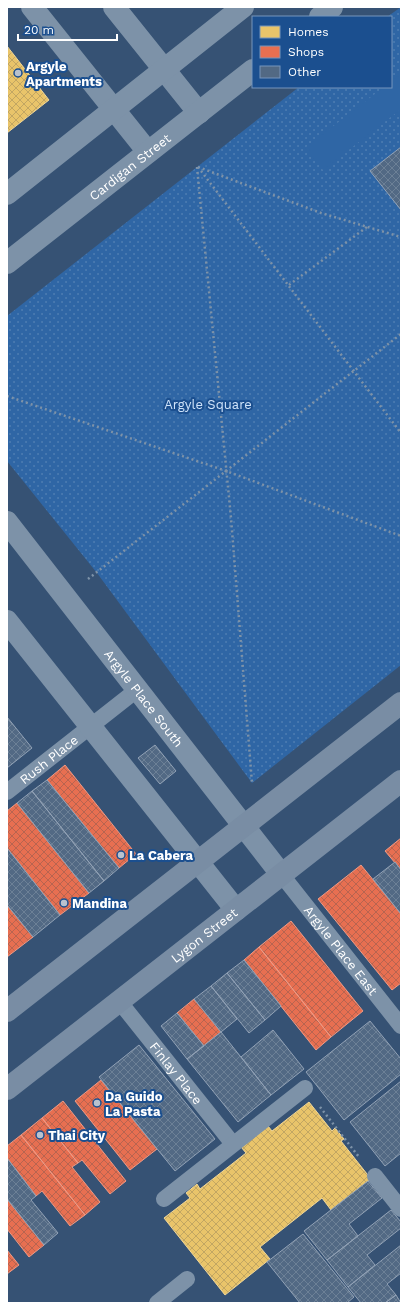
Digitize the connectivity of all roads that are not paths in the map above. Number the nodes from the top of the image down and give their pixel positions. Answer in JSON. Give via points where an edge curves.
{"nodes":[{"id":1,"x":32,"y":7,"type":"edge"},
{"id":2,"x":114,"y":7,"type":"edge"},
{"id":3,"x":242,"y":7,"type":"edge"},
{"id":4,"x":332,"y":7,"type":"edge"},
{"id":5,"x":321,"y":16,"type":"edge"},
{"id":6,"x":164,"y":70,"type":"junction"},
{"id":7,"x":252,"y":71,"type":"edge"},
{"id":8,"x":114,"y":110,"type":"junction"},
{"id":9,"x":199,"y":113,"type":"junction"},
{"id":10,"x":148,"y":152,"type":"junction"},
{"id":11,"x":7,"y":194,"type":"edge"},
{"id":12,"x":10,"y":255,"type":"edge"},
{"id":13,"x":7,"y":522,"type":"edge"},
{"id":14,"x":7,"y":621,"type":"edge"},
{"id":15,"x":138,"y":689,"type":"junction"},
{"id":16,"x":401,"y":703,"type":"edge"},
{"id":17,"x":90,"y":726,"type":"junction"},
{"id":18,"x":401,"y":781,"type":"edge"},
{"id":19,"x":7,"y":792,"type":"edge"},
{"id":20,"x":244,"y":826,"type":"junction"},
{"id":21,"x":198,"y":862,"type":"junction"},
{"id":22,"x":281,"y":874,"type":"junction"},
{"id":23,"x":236,"y":910,"type":"junction"},
{"id":24,"x":119,"y":1001,"type":"junction"},
{"id":25,"x":7,"y":1010,"type":"edge"},
{"id":26,"x":401,"y":1026,"type":"edge"},
{"id":27,"x":305,"y":1088,"type":"road end"},
{"id":28,"x":7,"y":1089,"type":"edge"},
{"id":29,"x":233,"y":1144,"type":"junction"},
{"id":30,"x":375,"y":1176,"type":"road end"},
{"id":31,"x":164,"y":1200,"type":"dead end"},
{"id":32,"x":401,"y":1209,"type":"edge"},
{"id":33,"x":187,"y":1279,"type":"dead end"},
{"id":34,"x":157,"y":1303,"type":"edge"}],
"edges":[{"from":1,"to":8,"type":"street"},
{"from":2,"to":6,"type":"street"},
{"from":3,"to":6,"type":"street"},
{"from":4,"to":5,"type":"street"},
{"from":6,"to":8,"type":"street"},
{"from":6,"to":9,"type":"street"},
{"from":7,"to":9,"type":"street","name":"Cardigan Street"},
{"from":8,"to":10,"type":"street"},
{"from":8,"to":11,"type":"street"},
{"from":9,"to":10,"type":"street","name":"Cardigan Street"},
{"from":10,"to":12,"type":"street","name":"Cardigan Street"},
{"from":13,"to":15,"type":"street","name":"Argyle Place South"},
{"from":14,"to":17,"type":"street"},
{"from":15,"to":17,"type":"lane","name":"Rush Place"},
{"from":15,"to":20,"type":"street","name":"Argyle Place South"},
{"from":16,"to":20,"type":"street"},
{"from":17,"to":19,"type":"lane","name":"Rush Place"},
{"from":17,"to":21,"type":"street"},
{"from":18,"to":22,"type":"street","name":"Lygon Street"},
{"from":20,"to":21,"type":"street"},
{"from":20,"to":22,"type":"street","name":"Argyle Place South"},
{"from":21,"to":23,"type":"street"},
{"from":21,"to":25,"type":"street"},
{"from":22,"to":23,"type":"street","name":"Lygon Street"},
{"from":22,"to":26,"type":"lane","name":"Argyle Place East"},
{"from":23,"to":24,"type":"street","name":"Lygon Street"},
{"from":24,"to":28,"type":"street","name":"Lygon Street"},
{"from":24,"to":29,"type":"lane","name":"Finlay Place"},
{"from":27,"to":29,"type":"lane"},
{"from":29,"to":31,"type":"lane"},
{"from":30,"to":32,"type":"lane"},
{"from":33,"to":34,"type":"lane"}]}
